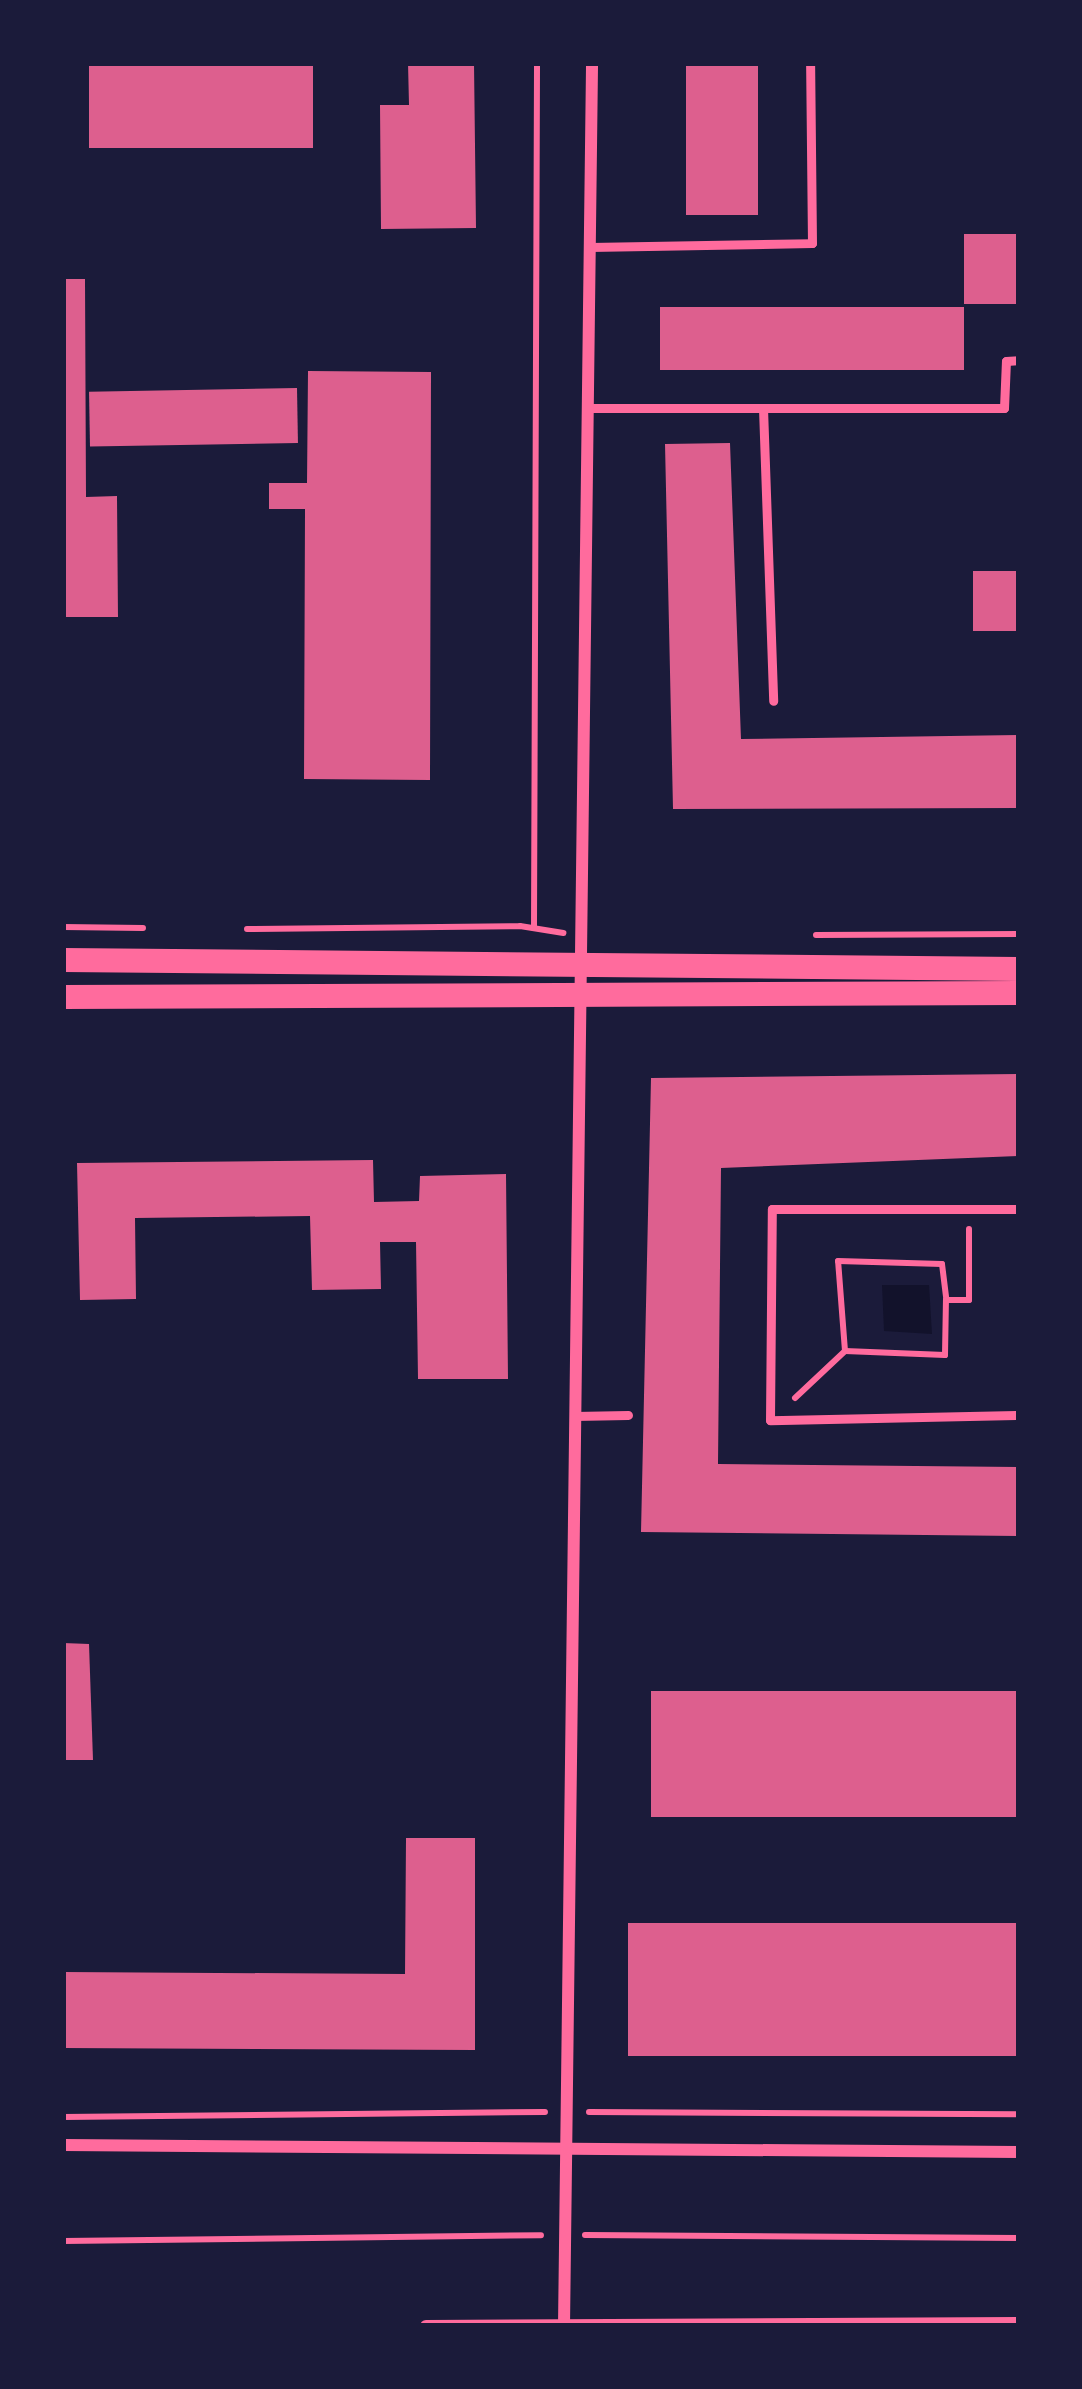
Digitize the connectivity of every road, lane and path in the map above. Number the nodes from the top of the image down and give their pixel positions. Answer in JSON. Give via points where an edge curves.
{"nodes":[{"id":1,"x":537,"y":63,"type":"edge"},
{"id":2,"x":592,"y":63,"type":"edge"},
{"id":3,"x":810,"y":63,"type":"edge"},
{"id":4,"x":590,"y":247,"type":"junction"},
{"id":5,"x":1019,"y":360,"type":"edge"},
{"id":6,"x":590,"y":408,"type":"junction"},
{"id":7,"x":763,"y":408,"type":"junction"},
{"id":8,"x":773,"y":701,"type":"dead end"},
{"id":9,"x":63,"y":927,"type":"edge"},
{"id":10,"x":156,"y":928,"type":"dead end"},
{"id":11,"x":534,"y":928,"type":"junction"},
{"id":12,"x":227,"y":929,"type":"dead end"},
{"id":13,"x":812,"y":934,"type":"dead end"},
{"id":14,"x":1019,"y":934,"type":"edge"},
{"id":15,"x":581,"y":935,"type":"junction"},
{"id":16,"x":63,"y":960,"type":"edge"},
{"id":17,"x":1019,"y":969,"type":"edge"},
{"id":18,"x":576,"y":979,"type":"junction"},
{"id":19,"x":1019,"y":993,"type":"edge"},
{"id":20,"x":63,"y":997,"type":"edge"},
{"id":21,"x":1019,"y":1209,"type":"edge"},
{"id":22,"x":969,"y":1211,"type":"junction"},
{"id":23,"x":946,"y":1300,"type":"junction"},
{"id":24,"x":845,"y":1351,"type":"junction"},
{"id":25,"x":628,"y":1415,"type":"dead end"},
{"id":26,"x":1016,"y":1415,"type":"edge"},
{"id":27,"x":572,"y":1416,"type":"junction"},
{"id":28,"x":770,"y":1420,"type":"junction"},
{"id":29,"x":568,"y":2112,"type":"junction"},
{"id":30,"x":1019,"y":2114,"type":"edge"},
{"id":31,"x":63,"y":2117,"type":"edge"},
{"id":32,"x":63,"y":2145,"type":"edge"},
{"id":33,"x":567,"y":2145,"type":"junction"},
{"id":34,"x":1019,"y":2152,"type":"edge"},
{"id":35,"x":1019,"y":2323,"type":"edge"},
{"id":36,"x":564,"y":2325,"type":"edge"},
{"id":37,"x":793,"y":2325,"type":"edge"},
{"id":38,"x":426,"y":2326,"type":"edge"}],
"edges":[{"from":1,"to":11,"type":"path"},
{"from":2,"to":4,"type":"street"},
{"from":3,"to":4,"type":"lane","via":[[812,243]]},
{"from":4,"to":6,"type":"street"},
{"from":5,"to":7,"type":"lane","via":[[1006,361],[1004,408]]},
{"from":6,"to":7,"type":"lane"},
{"from":6,"to":15,"type":"street"},
{"from":7,"to":8,"type":"lane"},
{"from":9,"to":10,"type":"path"},
{"from":11,"to":12,"type":"path"},
{"from":11,"to":15,"type":"path"},
{"from":13,"to":14,"type":"path"},
{"from":15,"to":18,"type":"street"},
{"from":16,"to":18,"type":"main road"},
{"from":17,"to":18,"type":"main road"},
{"from":18,"to":19,"type":"main road"},
{"from":18,"to":20,"type":"main road"},
{"from":18,"to":27,"type":"street"},
{"from":21,"to":22,"type":"lane"},
{"from":22,"to":23,"type":"path","via":[[969,1300]]},
{"from":22,"to":28,"type":"lane","via":[[772,1209]]},
{"from":23,"to":24,"type":"path","via":[[945,1355]]},
{"from":23,"to":24,"type":"path","via":[[943,1264],[838,1261]]},
{"from":24,"to":28,"type":"path"},
{"from":25,"to":27,"type":"lane"},
{"from":26,"to":28,"type":"lane"},
{"from":27,"to":29,"type":"street"},
{"from":29,"to":30,"type":"path"},
{"from":29,"to":31,"type":"path"},
{"from":29,"to":33,"type":"street"},
{"from":32,"to":33,"type":"street"},
{"from":33,"to":34,"type":"street"},
{"from":33,"to":36,"type":"street"},
{"from":35,"to":37,"type":"street"},
{"from":36,"to":37,"type":"street"},
{"from":36,"to":38,"type":"street"}]}
